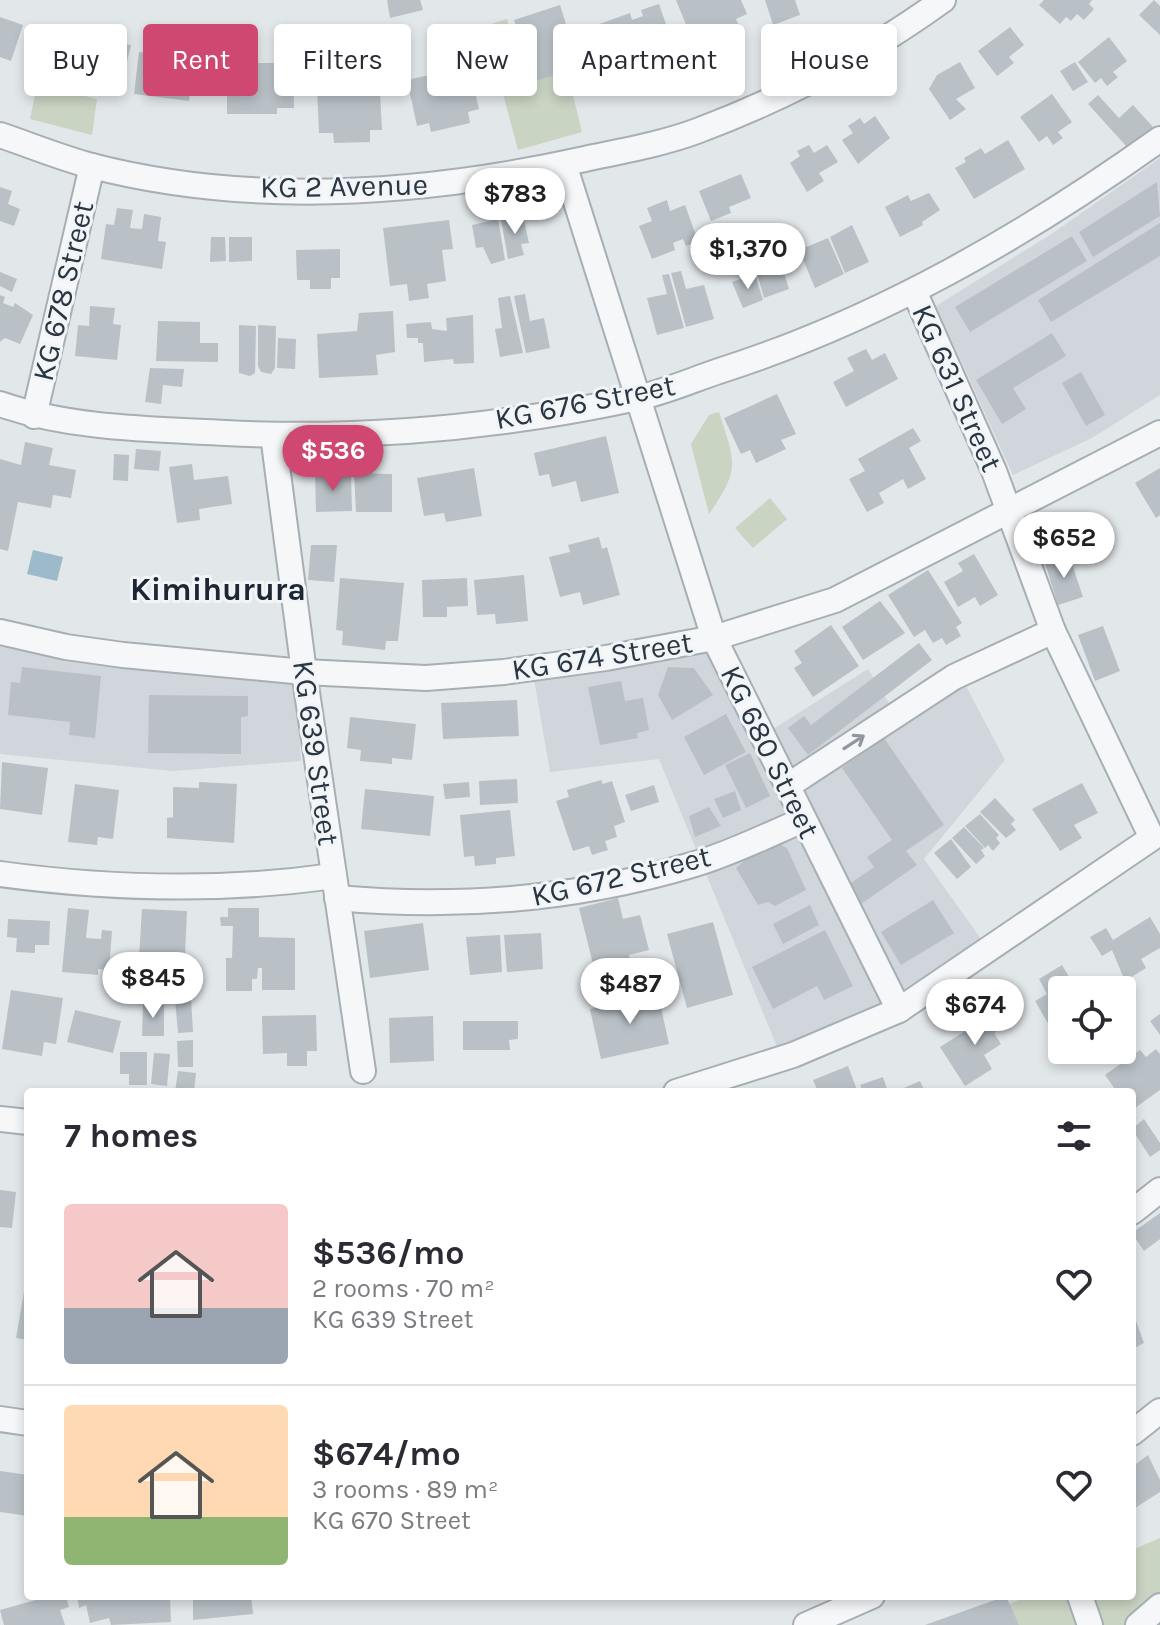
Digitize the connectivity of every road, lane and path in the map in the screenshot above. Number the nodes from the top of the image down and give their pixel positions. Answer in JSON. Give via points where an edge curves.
{"nodes":[{"id":1,"x":943,"y":0,"type":"edge"},
{"id":2,"x":0,"y":135,"type":"edge"},
{"id":3,"x":1160,"y":139,"type":"edge"},
{"id":4,"x":564,"y":164,"type":"junction"},
{"id":5,"x":92,"y":166,"type":"junction"},
{"id":6,"x":914,"y":291,"type":"junction"},
{"id":7,"x":639,"y":397,"type":"junction"},
{"id":8,"x":0,"y":404,"type":"edge"},
{"id":9,"x":34,"y":416,"type":"junction"},
{"id":10,"x":1160,"y":433,"type":"edge"},
{"id":11,"x":273,"y":435,"type":"junction"},
{"id":12,"x":1010,"y":510,"type":"junction"},
{"id":13,"x":1053,"y":631,"type":"junction"},
{"id":14,"x":0,"y":632,"type":"edge"},
{"id":15,"x":714,"y":638,"type":"junction"},
{"id":16,"x":304,"y":672,"type":"junction"},
{"id":17,"x":789,"y":785,"type":"junction"},
{"id":18,"x":803,"y":820,"type":"junction"},
{"id":19,"x":1157,"y":840,"type":"edge"},
{"id":20,"x":0,"y":874,"type":"edge"},
{"id":21,"x":335,"y":887,"type":"junction"},
{"id":22,"x":899,"y":1010,"type":"junction"},
{"id":23,"x":363,"y":1071,"type":"dead end"},
{"id":24,"x":689,"y":1088,"type":"edge"},
{"id":25,"x":0,"y":1119,"type":"edge"},
{"id":26,"x":24,"y":1122,"type":"edge"},
{"id":27,"x":1160,"y":1190,"type":"edge"},
{"id":28,"x":1136,"y":1209,"type":"edge"},
{"id":29,"x":1160,"y":1411,"type":"edge"},
{"id":30,"x":0,"y":1419,"type":"edge"},
{"id":31,"x":24,"y":1422,"type":"edge"},
{"id":32,"x":1136,"y":1430,"type":"edge"},
{"id":33,"x":863,"y":1600,"type":"edge"},
{"id":34,"x":1081,"y":1600,"type":"edge"},
{"id":35,"x":1160,"y":1606,"type":"edge"},
{"id":36,"x":806,"y":1625,"type":"edge"},
{"id":37,"x":1090,"y":1625,"type":"edge"},
{"id":38,"x":1138,"y":1625,"type":"edge"}],
"edges":[{"from":1,"to":4,"type":"street","name":"KG 2 Avenue","via":[[843,66],[767,103],[694,132]]},
{"from":2,"to":5,"type":"street","name":"KG 2 Avenue"},
{"from":3,"to":6,"type":"street","name":"KG 676 Street","via":[[1085,192]]},
{"from":4,"to":5,"type":"street","name":"KG 2 Avenue","via":[[446,184],[290,191],[190,183]]},
{"from":4,"to":7,"type":"street","name":"KG 680 Street"},
{"from":5,"to":9,"type":"street","name":"KG 678 Street"},
{"from":6,"to":7,"type":"street","name":"KG 676 Street","via":[[789,349]]},
{"from":6,"to":12,"type":"street","name":"KG 631 Street"},
{"from":7,"to":11,"type":"street","name":"KG 676 Street","via":[[444,429]]},
{"from":7,"to":15,"type":"street","name":"KG 680 Street"},
{"from":8,"to":9,"type":"street","name":"KG 676 Street"},
{"from":9,"to":11,"type":"street","name":"KG 676 Street","via":[[120,428]]},
{"from":10,"to":12,"type":"street","name":"KG 674 Street"},
{"from":11,"to":16,"type":"street","name":"KG 639 Street"},
{"from":12,"to":13,"type":"street","name":"KG 631 Street"},
{"from":12,"to":15,"type":"street","name":"KG 674 Street","via":[[835,600]]},
{"from":17,"to":13,"type":"street","one_way":true,"via":[[954,677]]},
{"from":13,"to":19,"type":"street","name":"KG 631 Street"},
{"from":14,"to":16,"type":"street","name":"KG 674 Street","via":[[66,647]]},
{"from":15,"to":16,"type":"street","name":"KG 674 Street","via":[[504,672],[426,678]]},
{"from":15,"to":17,"type":"street","name":"KG 680 Street"},
{"from":16,"to":21,"type":"street","name":"KG 639 Street"},
{"from":17,"to":18,"type":"street","name":"KG 680 Street"},
{"from":18,"to":21,"type":"street","name":"KG 672 Street","via":[[697,864],[548,897],[447,903]]},
{"from":18,"to":22,"type":"street","name":"KG 680 Street"},
{"from":19,"to":22,"type":"street"},
{"from":20,"to":21,"type":"street","name":"KG 672 Street","via":[[106,886]]},
{"from":21,"to":23,"type":"street","name":"KG 639 Street"},
{"from":22,"to":24,"type":"street","via":[[793,1055]]},
{"from":25,"to":26,"type":"street"},
{"from":27,"to":28,"type":"street"},
{"from":29,"to":32,"type":"street"},
{"from":30,"to":31,"type":"street"},
{"from":33,"to":36,"type":"street"},
{"from":34,"to":37,"type":"street"},
{"from":35,"to":38,"type":"street"}]}
